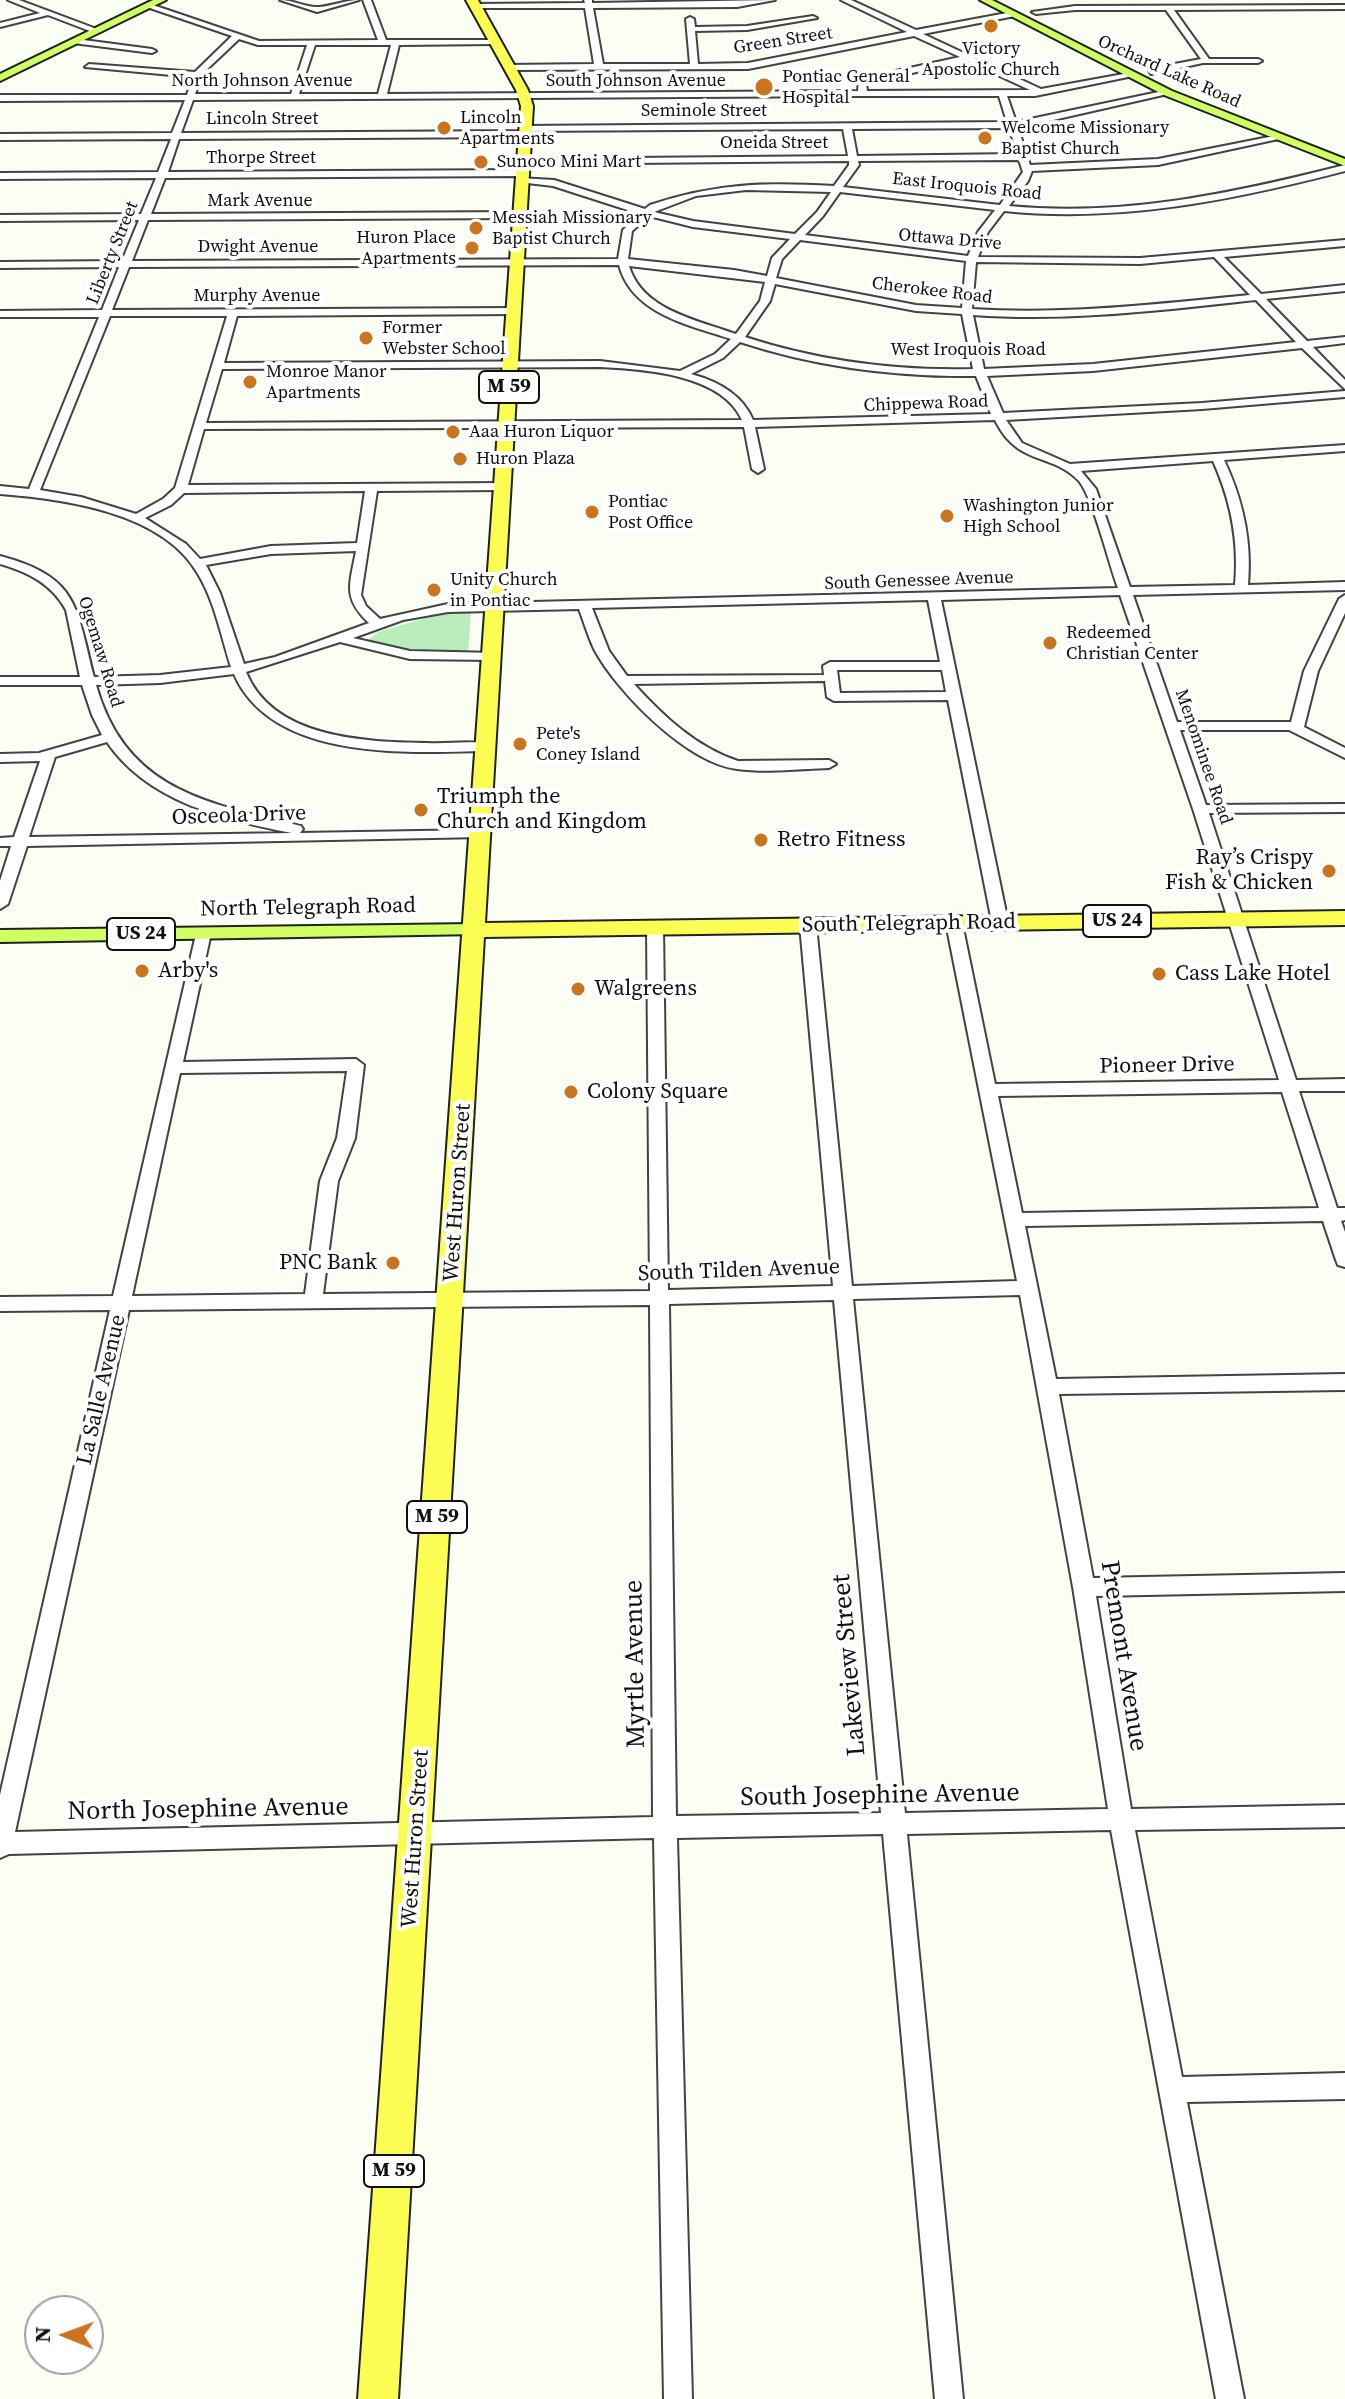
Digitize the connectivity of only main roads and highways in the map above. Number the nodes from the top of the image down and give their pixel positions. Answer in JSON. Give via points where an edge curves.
{"nodes":[{"id":1,"x":985,"y":0,"type":"edge"},
{"id":2,"x":1007,"y":0,"type":"edge"},
{"id":3,"x":153,"y":2,"type":"edge"},
{"id":4,"x":474,"y":3,"type":"edge"},
{"id":5,"x":1045,"y":33,"type":"junction"},
{"id":6,"x":1115,"y":54,"type":"junction"},
{"id":7,"x":1129,"y":76,"type":"junction"},
{"id":8,"x":0,"y":78,"type":"edge"},
{"id":9,"x":1168,"y":93,"type":"junction"},
{"id":10,"x":1209,"y":97,"type":"junction"},
{"id":11,"x":1223,"y":104,"type":"junction"},
{"id":12,"x":1319,"y":145,"type":"junction"},
{"id":13,"x":1304,"y":148,"type":"junction"},
{"id":14,"x":1345,"y":155,"type":"edge"},
{"id":15,"x":1345,"y":165,"type":"edge"},
{"id":16,"x":1345,"y":918,"type":"edge"},
{"id":17,"x":473,"y":930,"type":"junction"},
{"id":18,"x":0,"y":936,"type":"edge"},
{"id":19,"x":378,"y":2399,"type":"edge"}],
"edges":[{"from":1,"to":5,"type":"main road","name":"Orchard Lake Road"},
{"from":2,"to":6,"type":"main road","name":"Orchard Lake Road"},
{"from":3,"to":8,"type":"main road"},
{"from":4,"to":17,"type":"highway","name":"West Huron Street","number":"M 59","via":[[525,97],[525,131]]},
{"from":5,"to":6,"type":"main road","via":[[1094,56]]},
{"from":5,"to":7,"type":"main road","name":"Orchard Lake Road"},
{"from":6,"to":10,"type":"main road","name":"Orchard Lake Road"},
{"from":7,"to":9,"type":"main road","name":"Orchard Lake Road"},
{"from":7,"to":10,"type":"main road","via":[[1157,76]]},
{"from":9,"to":11,"type":"main road","via":[[1207,107]]},
{"from":9,"to":13,"type":"main road","name":"Orchard Lake Road"},
{"from":10,"to":11,"type":"main road","name":"Orchard Lake Road"},
{"from":11,"to":12,"type":"main road","name":"Orchard Lake Road"},
{"from":12,"to":13,"type":"main road"},
{"from":12,"to":14,"type":"main road","name":"Orchard Lake Road"},
{"from":13,"to":15,"type":"main road","name":"Orchard Lake Road"},
{"from":16,"to":17,"type":"highway","name":"South Telegraph Road","number":"US 24"},
{"from":17,"to":18,"type":"main road","name":"North Telegraph Road","number":"US 24"},
{"from":17,"to":19,"type":"highway","name":"West Huron Street","number":"M 59"}]}
